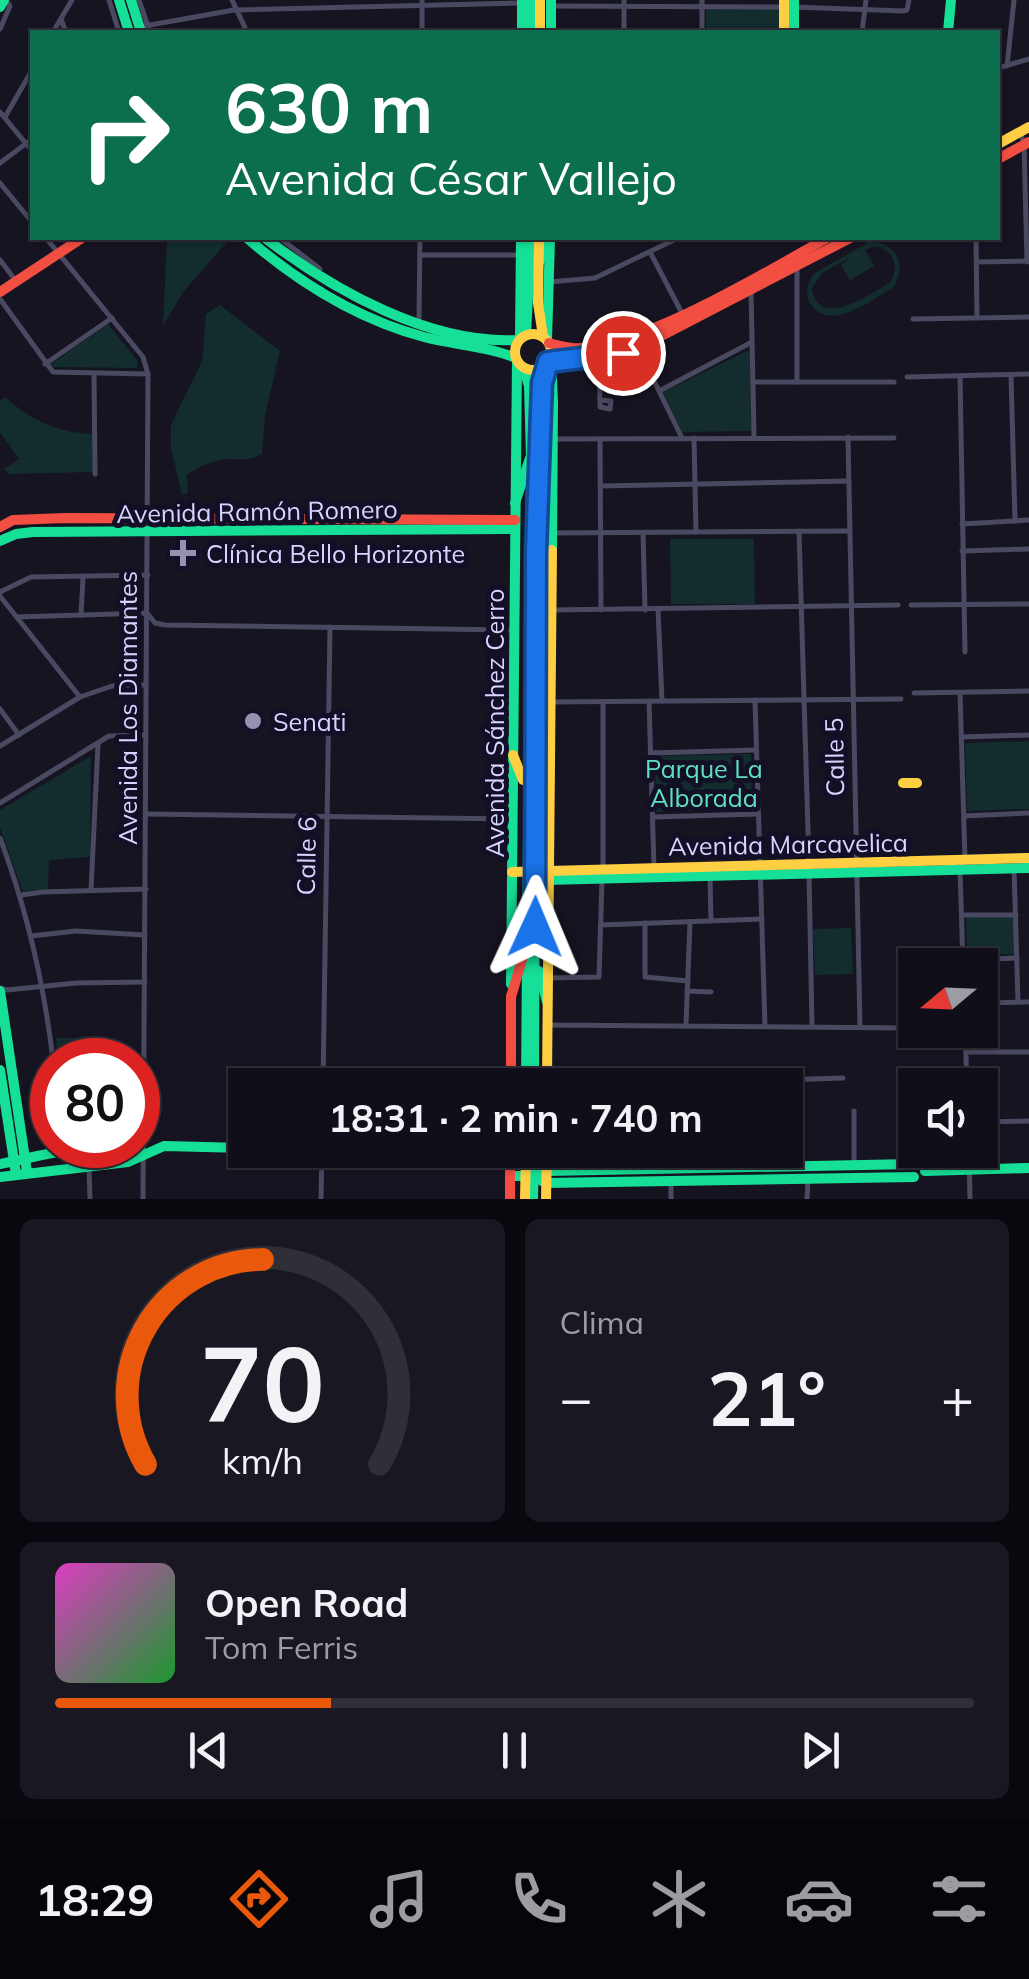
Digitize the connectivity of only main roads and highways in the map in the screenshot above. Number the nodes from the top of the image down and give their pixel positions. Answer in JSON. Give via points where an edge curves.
{"nodes":[{"id":1,"x":5,"y":0,"type":"edge"},
{"id":2,"x":120,"y":0,"type":"edge"},
{"id":3,"x":131,"y":0,"type":"edge"},
{"id":4,"x":540,"y":0,"type":"edge"},
{"id":5,"x":951,"y":0,"type":"edge"},
{"id":6,"x":526,"y":1,"type":"edge"},
{"id":7,"x":552,"y":3,"type":"edge"},
{"id":8,"x":789,"y":4,"type":"edge"},
{"id":9,"x":0,"y":7,"type":"edge"},
{"id":10,"x":141,"y":30,"type":"edge"},
{"id":11,"x":522,"y":30,"type":"edge"},
{"id":12,"x":532,"y":30,"type":"edge"},
{"id":13,"x":540,"y":30,"type":"edge"},
{"id":14,"x":551,"y":30,"type":"edge"},
{"id":15,"x":784,"y":30,"type":"edge"},
{"id":16,"x":794,"y":30,"type":"edge"},
{"id":17,"x":948,"y":30,"type":"edge"},
{"id":18,"x":1024,"y":130,"type":"edge"},
{"id":19,"x":1000,"y":143,"type":"edge"},
{"id":20,"x":1027,"y":143,"type":"edge"},
{"id":21,"x":1000,"y":158,"type":"edge"},
{"id":22,"x":78,"y":240,"type":"edge"},
{"id":23,"x":250,"y":240,"type":"edge"},
{"id":24,"x":268,"y":240,"type":"edge"},
{"id":25,"x":521,"y":240,"type":"edge"},
{"id":26,"x":531,"y":240,"type":"edge"},
{"id":27,"x":538,"y":240,"type":"edge"},
{"id":28,"x":549,"y":240,"type":"edge"},
{"id":29,"x":550,"y":240,"type":"edge"},
{"id":30,"x":821,"y":240,"type":"edge"},
{"id":31,"x":846,"y":240,"type":"edge"},
{"id":32,"x":538,"y":265,"type":"junction"},
{"id":33,"x":521,"y":269,"type":"junction"},
{"id":34,"x":317,"y":272,"type":"junction"},
{"id":35,"x":531,"y":283,"type":"junction"},
{"id":36,"x":309,"y":287,"type":"junction"},
{"id":37,"x":0,"y":296,"type":"edge"},
{"id":38,"x":686,"y":319,"type":"junction"},
{"id":39,"x":522,"y":338,"type":"junction"},
{"id":40,"x":464,"y":340,"type":"junction"},
{"id":41,"x":547,"y":340,"type":"junction"},
{"id":42,"x":519,"y":362,"type":"junction"},
{"id":43,"x":547,"y":364,"type":"junction"},
{"id":44,"x":531,"y":456,"type":"junction"},
{"id":45,"x":515,"y":504,"type":"junction"},
{"id":46,"x":253,"y":525,"type":"junction"},
{"id":47,"x":515,"y":525,"type":"junction"},
{"id":48,"x":0,"y":527,"type":"edge"},
{"id":49,"x":0,"y":540,"type":"edge"},
{"id":50,"x":536,"y":552,"type":"junction"},
{"id":51,"x":550,"y":605,"type":"junction"},
{"id":52,"x":549,"y":716,"type":"junction"},
{"id":53,"x":536,"y":754,"type":"junction"},
{"id":54,"x":513,"y":756,"type":"junction"},
{"id":55,"x":904,"y":783,"type":"dead end"},
{"id":56,"x":917,"y":783,"type":"dead end"},
{"id":57,"x":528,"y":799,"type":"junction"},
{"id":58,"x":1029,"y":858,"type":"edge"},
{"id":59,"x":963,"y":865,"type":"junction"},
{"id":60,"x":1029,"y":868,"type":"edge"},
{"id":61,"x":761,"y":870,"type":"junction"},
{"id":62,"x":512,"y":872,"type":"junction"},
{"id":63,"x":672,"y":873,"type":"junction"},
{"id":64,"x":540,"y":874,"type":"junction"},
{"id":65,"x":603,"y":875,"type":"junction"},
{"id":66,"x":531,"y":949,"type":"junction"},
{"id":67,"x":2,"y":992,"type":"edge"},
{"id":68,"x":511,"y":997,"type":"junction"},
{"id":69,"x":547,"y":1002,"type":"junction"},
{"id":70,"x":511,"y":1068,"type":"edge"},
{"id":71,"x":527,"y":1068,"type":"edge"},
{"id":72,"x":534,"y":1068,"type":"edge"},
{"id":73,"x":546,"y":1068,"type":"edge"},
{"id":74,"x":0,"y":1070,"type":"edge"},
{"id":75,"x":4,"y":1116,"type":"edge"},
{"id":76,"x":160,"y":1147,"type":"edge"},
{"id":77,"x":228,"y":1148,"type":"edge"},
{"id":78,"x":0,"y":1164,"type":"edge"},
{"id":79,"x":30,"y":1165,"type":"edge"},
{"id":80,"x":21,"y":1167,"type":"junction"},
{"id":81,"x":30,"y":1167,"type":"edge"},
{"id":82,"x":510,"y":1168,"type":"edge"},
{"id":83,"x":529,"y":1168,"type":"edge"},
{"id":84,"x":531,"y":1168,"type":"edge"},
{"id":85,"x":546,"y":1168,"type":"edge"},
{"id":86,"x":1029,"y":1168,"type":"edge"},
{"id":87,"x":925,"y":1170,"type":"dead end"},
{"id":88,"x":888,"y":1171,"type":"junction"},
{"id":89,"x":914,"y":1171,"type":"dead end"},
{"id":90,"x":698,"y":1174,"type":"junction"},
{"id":91,"x":738,"y":1174,"type":"junction"},
{"id":92,"x":510,"y":1176,"type":"junction"},
{"id":93,"x":530,"y":1176,"type":"junction"},
{"id":94,"x":580,"y":1176,"type":"junction"},
{"id":95,"x":0,"y":1177,"type":"edge"},
{"id":96,"x":546,"y":1177,"type":"junction"},
{"id":97,"x":510,"y":1199,"type":"edge"},
{"id":98,"x":525,"y":1199,"type":"edge"},
{"id":99,"x":533,"y":1199,"type":"edge"},
{"id":100,"x":546,"y":1199,"type":"edge"}],
"edges":[{"from":1,"to":9,"type":"main road"},
{"from":2,"to":10,"type":"main road"},
{"from":3,"to":10,"type":"main road"},
{"from":4,"to":13,"type":"main road"},
{"from":5,"to":17,"type":"main road"},
{"from":6,"to":11,"type":"main road"},
{"from":6,"to":12,"type":"main road"},
{"from":7,"to":14,"type":"main road"},
{"from":8,"to":15,"type":"main road"},
{"from":8,"to":16,"type":"main road"},
{"from":18,"to":19,"type":"main road"},
{"from":20,"to":21,"type":"main road"},
{"from":22,"to":37,"type":"main road"},
{"from":23,"to":36,"type":"main road"},
{"from":24,"to":34,"type":"main road"},
{"from":25,"to":33,"type":"main road"},
{"from":26,"to":35,"type":"main road"},
{"from":27,"to":32,"type":"main road"},
{"from":28,"to":32,"type":"main road"},
{"from":29,"to":41,"type":"main road"},
{"from":30,"to":38,"type":"main road"},
{"from":31,"to":38,"type":"main road"},
{"from":32,"to":41,"type":"main road"},
{"from":33,"to":35,"type":"main road"},
{"from":33,"to":39,"type":"main road"},
{"from":34,"to":36,"type":"main road"},
{"from":34,"to":40,"type":"main road","via":[[372,307]]},
{"from":35,"to":39,"type":"main road"},
{"from":36,"to":40,"type":"main road","via":[[390,327]]},
{"from":38,"to":41,"type":"main road","via":[[605,344],[561,348]]},
{"from":38,"to":43,"type":"main road","via":[[638,348]]},
{"from":39,"to":40,"type":"main road"},
{"from":39,"to":41,"type":"main road"},
{"from":39,"to":42,"type":"main road","via":[[515,348]]},
{"from":40,"to":42,"type":"main road"},
{"from":41,"to":43,"type":"main road"},
{"from":42,"to":43,"type":"main road","via":[[536,370]]},
{"from":42,"to":44,"type":"main road","name":"Avenida Sánchez Cerro","via":[[529,386]]},
{"from":42,"to":45,"type":"main road","name":"Avenida Sánchez Cerro"},
{"from":43,"to":50,"type":"main road","name":"Avenida Sánchez Cerro"},
{"from":43,"to":51,"type":"main road","name":"Avenida Sánchez Cerro","via":[[553,439]]},
{"from":44,"to":45,"type":"main road"},
{"from":44,"to":57,"type":"main road","name":"Avenida Sánchez Cerro"},
{"from":45,"to":47,"type":"main road","name":"Avenida Sánchez Cerro"},
{"from":46,"to":47,"type":"main road","name":"Avenida Ramón Romero"},
{"from":46,"to":48,"type":"main road","name":"Avenida Ramón Romero","via":[[32,518]]},
{"from":46,"to":49,"type":"main road","name":"Avenida Ramón Romero","via":[[33,532]]},
{"from":47,"to":54,"type":"main road","name":"Avenida Sánchez Cerro"},
{"from":50,"to":51,"type":"main road"},
{"from":50,"to":53,"type":"main road","name":"Avenida Sánchez Cerro"},
{"from":51,"to":52,"type":"main road","name":"Avenida Sánchez Cerro"},
{"from":52,"to":53,"type":"main road"},
{"from":52,"to":64,"type":"main road","name":"Avenida Sánchez Cerro"},
{"from":53,"to":64,"type":"main road","name":"Avenida Sánchez Cerro"},
{"from":54,"to":57,"type":"main road"},
{"from":54,"to":62,"type":"main road","name":"Avenida Sánchez Cerro"},
{"from":55,"to":56,"type":"main road"},
{"from":57,"to":64,"type":"main road","name":"Avenida Sánchez Cerro"},
{"from":58,"to":59,"type":"main road","name":"Avenida Marcavelica"},
{"from":59,"to":60,"type":"main road","name":"Avenida Marcavelica"},
{"from":59,"to":61,"type":"main road","name":"Avenida Marcavelica"},
{"from":61,"to":63,"type":"main road","name":"Avenida Marcavelica"},
{"from":61,"to":63,"type":"main road","name":"Avenida Marcavelica","via":[[710,877]]},
{"from":62,"to":64,"type":"main road","name":"Avenida Marcavelica"},
{"from":62,"to":68,"type":"main road","name":"Avenida Sánchez Cerro"},
{"from":63,"to":65,"type":"main road","name":"Avenida Marcavelica"},
{"from":63,"to":65,"type":"main road","name":"Avenida Marcavelica","via":[[654,868]]},
{"from":64,"to":65,"type":"main road","name":"Avenida Marcavelica"},
{"from":64,"to":66,"type":"main road","name":"Avenida Sánchez Cerro"},
{"from":64,"to":69,"type":"main road","name":"Avenida Sánchez Cerro"},
{"from":66,"to":68,"type":"main road"},
{"from":66,"to":69,"type":"main road"},
{"from":66,"to":71,"type":"main road","name":"Avenida Sánchez Cerro"},
{"from":66,"to":72,"type":"main road","name":"Avenida Sánchez Cerro"},
{"from":67,"to":80,"type":"main road"},
{"from":68,"to":70,"type":"main road","name":"Avenida Sánchez Cerro"},
{"from":69,"to":73,"type":"main road","name":"Avenida Sánchez Cerro"},
{"from":74,"to":75,"type":"main road"},
{"from":75,"to":80,"type":"main road"},
{"from":76,"to":77,"type":"main road"},
{"from":78,"to":80,"type":"main road"},
{"from":79,"to":80,"type":"main road"},
{"from":80,"to":81,"type":"main road"},
{"from":80,"to":95,"type":"main road"},
{"from":82,"to":92,"type":"main road"},
{"from":83,"to":93,"type":"main road"},
{"from":84,"to":93,"type":"main road"},
{"from":85,"to":96,"type":"main road"},
{"from":86,"to":87,"type":"main road"},
{"from":88,"to":89,"type":"main road"},
{"from":88,"to":91,"type":"main road","via":[[808,1179]]},
{"from":88,"to":91,"type":"main road","via":[[854,1166]]},
{"from":90,"to":91,"type":"main road"},
{"from":90,"to":91,"type":"main road","via":[[713,1168]]},
{"from":90,"to":94,"type":"main road"},
{"from":90,"to":94,"type":"main road","via":[[670,1181]]},
{"from":92,"to":93,"type":"main road"},
{"from":92,"to":97,"type":"main road"},
{"from":93,"to":96,"type":"main road"},
{"from":93,"to":98,"type":"main road"},
{"from":93,"to":99,"type":"main road"},
{"from":94,"to":96,"type":"main road"},
{"from":96,"to":100,"type":"main road"}]}
